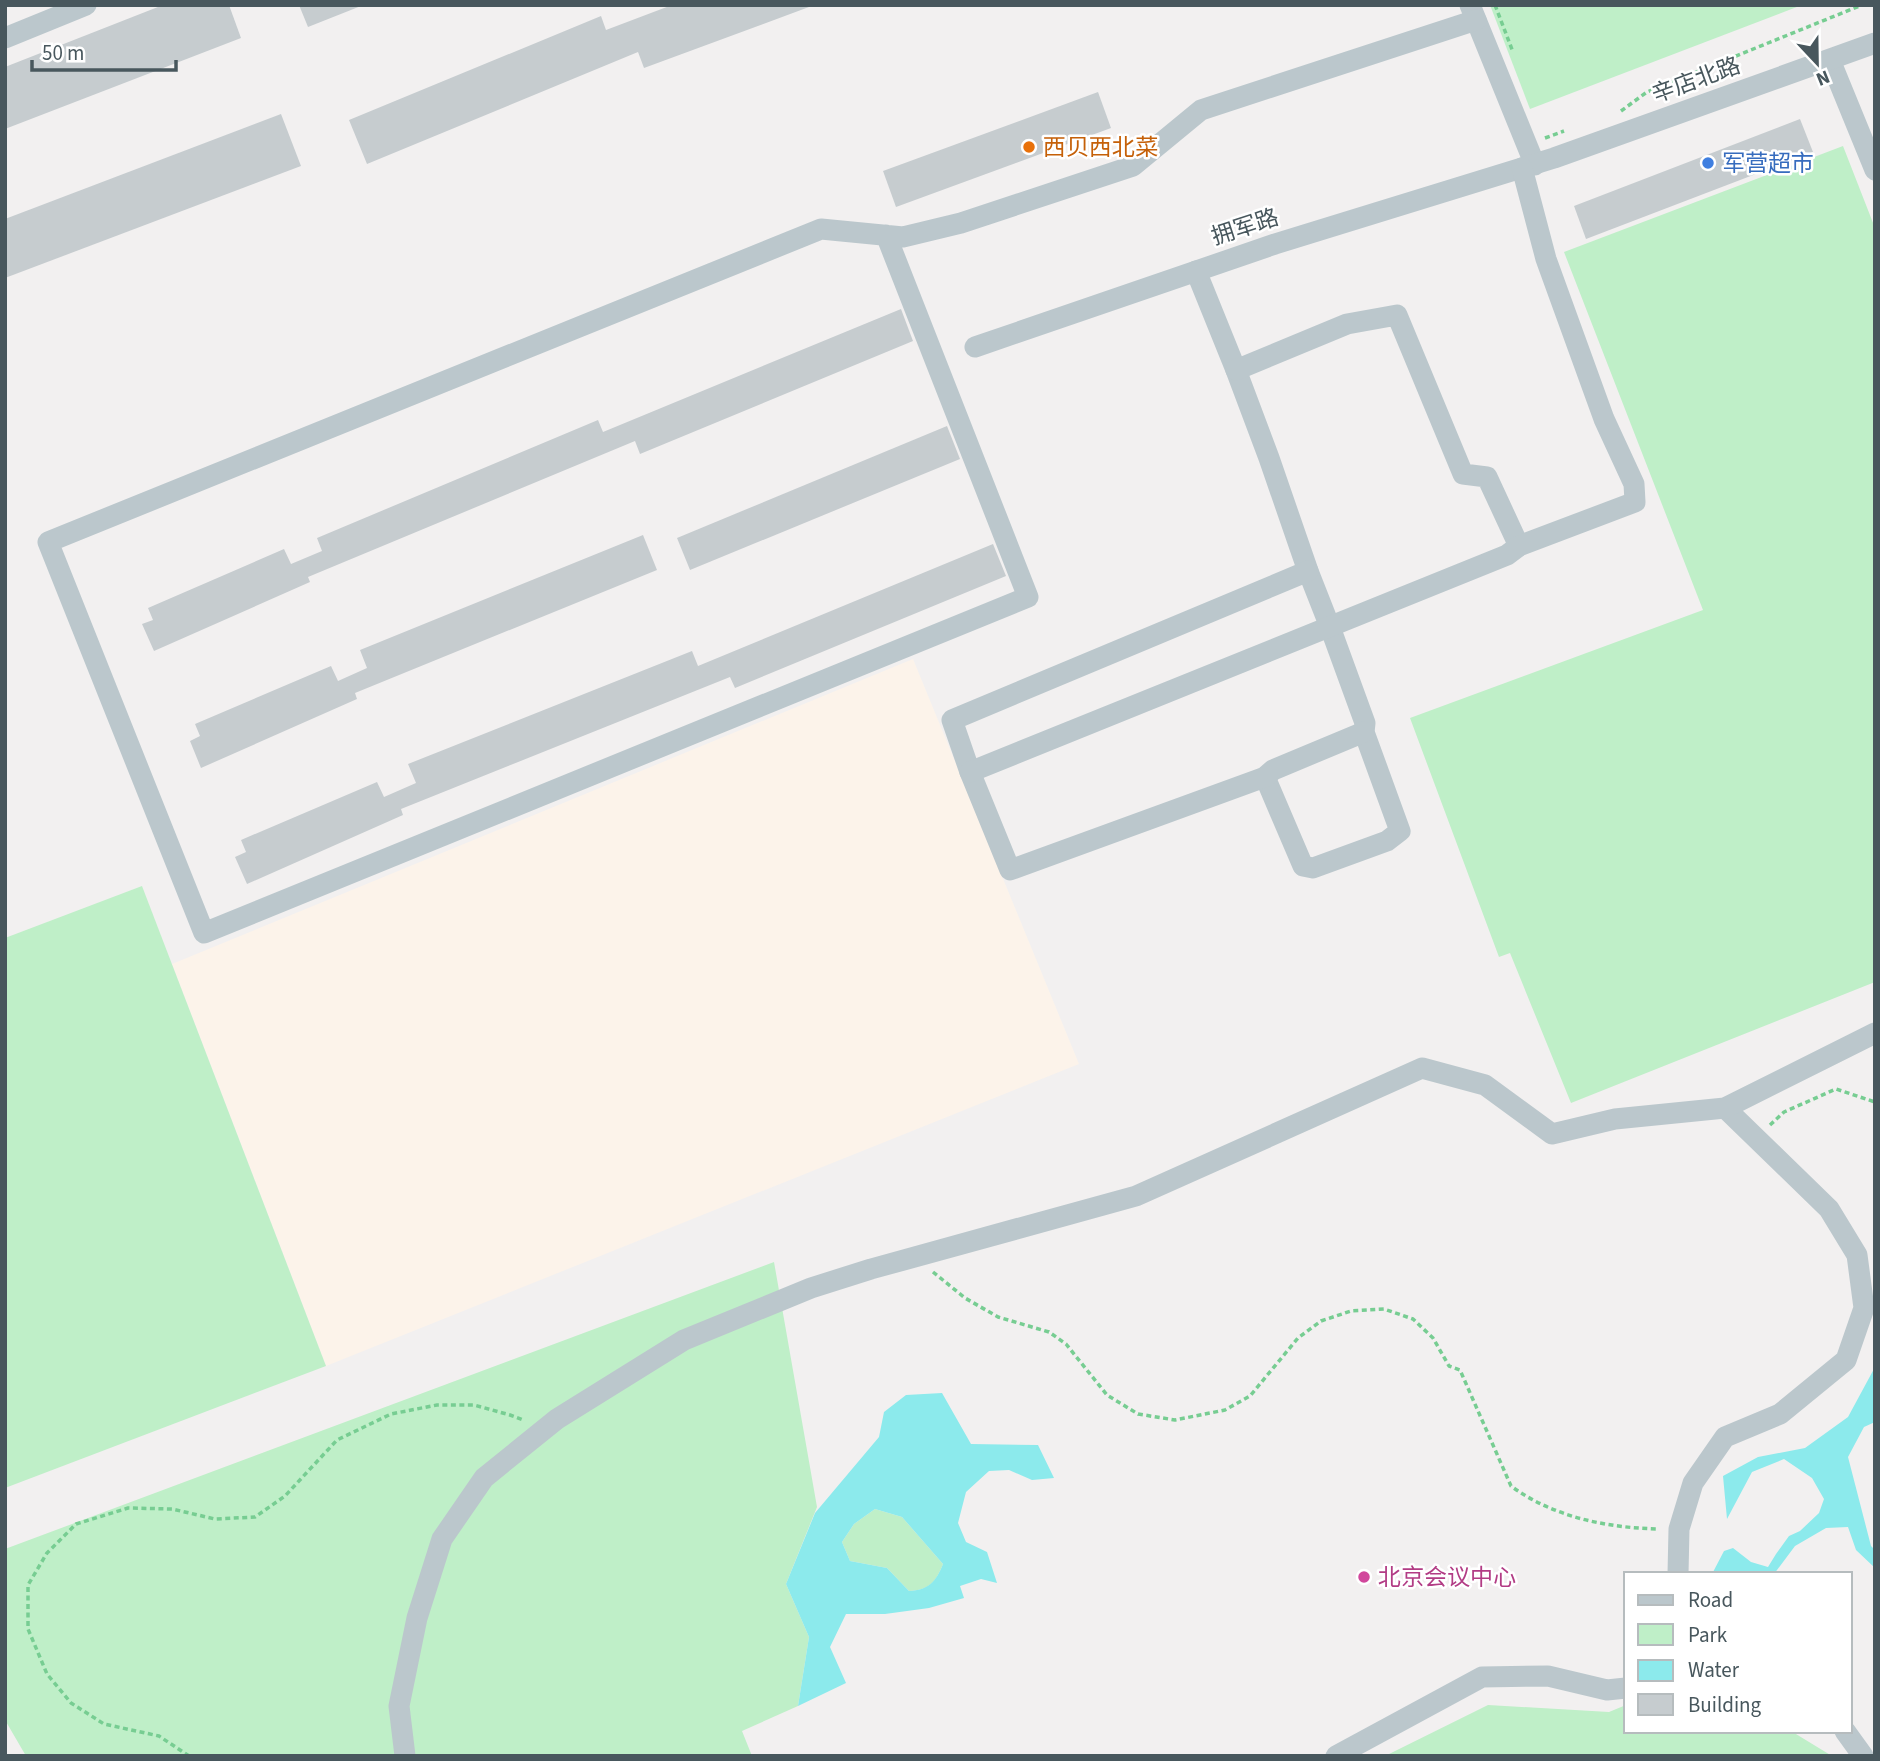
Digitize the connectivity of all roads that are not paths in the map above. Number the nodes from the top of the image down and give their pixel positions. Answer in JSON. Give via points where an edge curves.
{"nodes":[{"id":1,"x":86,"y":5,"type":"edge"},
{"id":2,"x":1473,"y":13,"type":"edge"},
{"id":3,"x":5,"y":38,"type":"edge"},
{"id":4,"x":1875,"y":43,"type":"edge"},
{"id":5,"x":1830,"y":60,"type":"junction"},
{"id":6,"x":1528,"y":166,"type":"junction"},
{"id":7,"x":1875,"y":170,"type":"edge"},
{"id":8,"x":886,"y":235,"type":"junction"},
{"id":9,"x":1196,"y":271,"type":"junction"},
{"id":10,"x":975,"y":348,"type":"dead end"},
{"id":11,"x":1236,"y":370,"type":"junction"},
{"id":12,"x":1519,"y":547,"type":"junction"},
{"id":13,"x":1308,"y":571,"type":"junction"},
{"id":14,"x":1330,"y":627,"type":"junction"},
{"id":15,"x":1364,"y":732,"type":"junction"},
{"id":16,"x":970,"y":772,"type":"junction"},
{"id":17,"x":1265,"y":777,"type":"junction"},
{"id":18,"x":1875,"y":1032,"type":"edge"},
{"id":19,"x":1725,"y":1108,"type":"junction"},
{"id":20,"x":1678,"y":1572,"type":"edge"},
{"id":21,"x":1624,"y":1688,"type":"edge"},
{"id":22,"x":1846,"y":1733,"type":"edge"},
{"id":23,"x":405,"y":1756,"type":"edge"},
{"id":24,"x":1336,"y":1756,"type":"edge"},
{"id":25,"x":1863,"y":1756,"type":"edge"}],
"edges":[{"from":1,"to":3,"type":"street"},
{"from":2,"to":6,"type":"street","via":[[1526,144]]},
{"from":2,"to":8,"type":"street","via":[[1201,110],[1133,166],[961,223],[904,237]]},
{"from":4,"to":5,"type":"street","name":"辛店北路"},
{"from":5,"to":6,"type":"street","name":"辛店北路"},
{"from":5,"to":7,"type":"street"},
{"from":6,"to":9,"type":"street","name":"拥军路"},
{"from":6,"to":12,"type":"street","via":[[1546,259],[1604,418],[1634,484],[1635,502]]},
{"from":8,"to":8,"type":"street","via":[[1028,597],[204,933],[48,542],[821,229]]},
{"from":9,"to":10,"type":"street","name":"拥军路"},
{"from":9,"to":11,"type":"street"},
{"from":11,"to":12,"type":"street","via":[[1347,324],[1397,315],[1463,474],[1486,477]]},
{"from":11,"to":13,"type":"street"},
{"from":12,"to":14,"type":"street"},
{"from":13,"to":14,"type":"street"},
{"from":13,"to":16,"type":"street","via":[[951,720]]},
{"from":14,"to":15,"type":"street","via":[[1365,723]]},
{"from":14,"to":16,"type":"street"},
{"from":15,"to":17,"type":"street"},
{"from":15,"to":17,"type":"street","via":[[1400,831],[1387,841],[1313,868],[1303,866]]},
{"from":16,"to":17,"type":"street","via":[[1010,870]]},
{"from":18,"to":19,"type":"street"},
{"from":19,"to":20,"type":"street","via":[[1829,1209],[1857,1255],[1864,1307],[1846,1360],[1780,1413],[1725,1437],[1693,1483],[1679,1529]]},
{"from":19,"to":23,"type":"street","via":[[1615,1119],[1552,1134],[1485,1085],[1422,1068],[1136,1196],[811,1288],[684,1340],[557,1419],[484,1478],[442,1539],[417,1618],[399,1706]]},
{"from":21,"to":24,"type":"street","via":[[1607,1690],[1548,1676],[1482,1677]]},
{"from":22,"to":25,"type":"street"}]}
